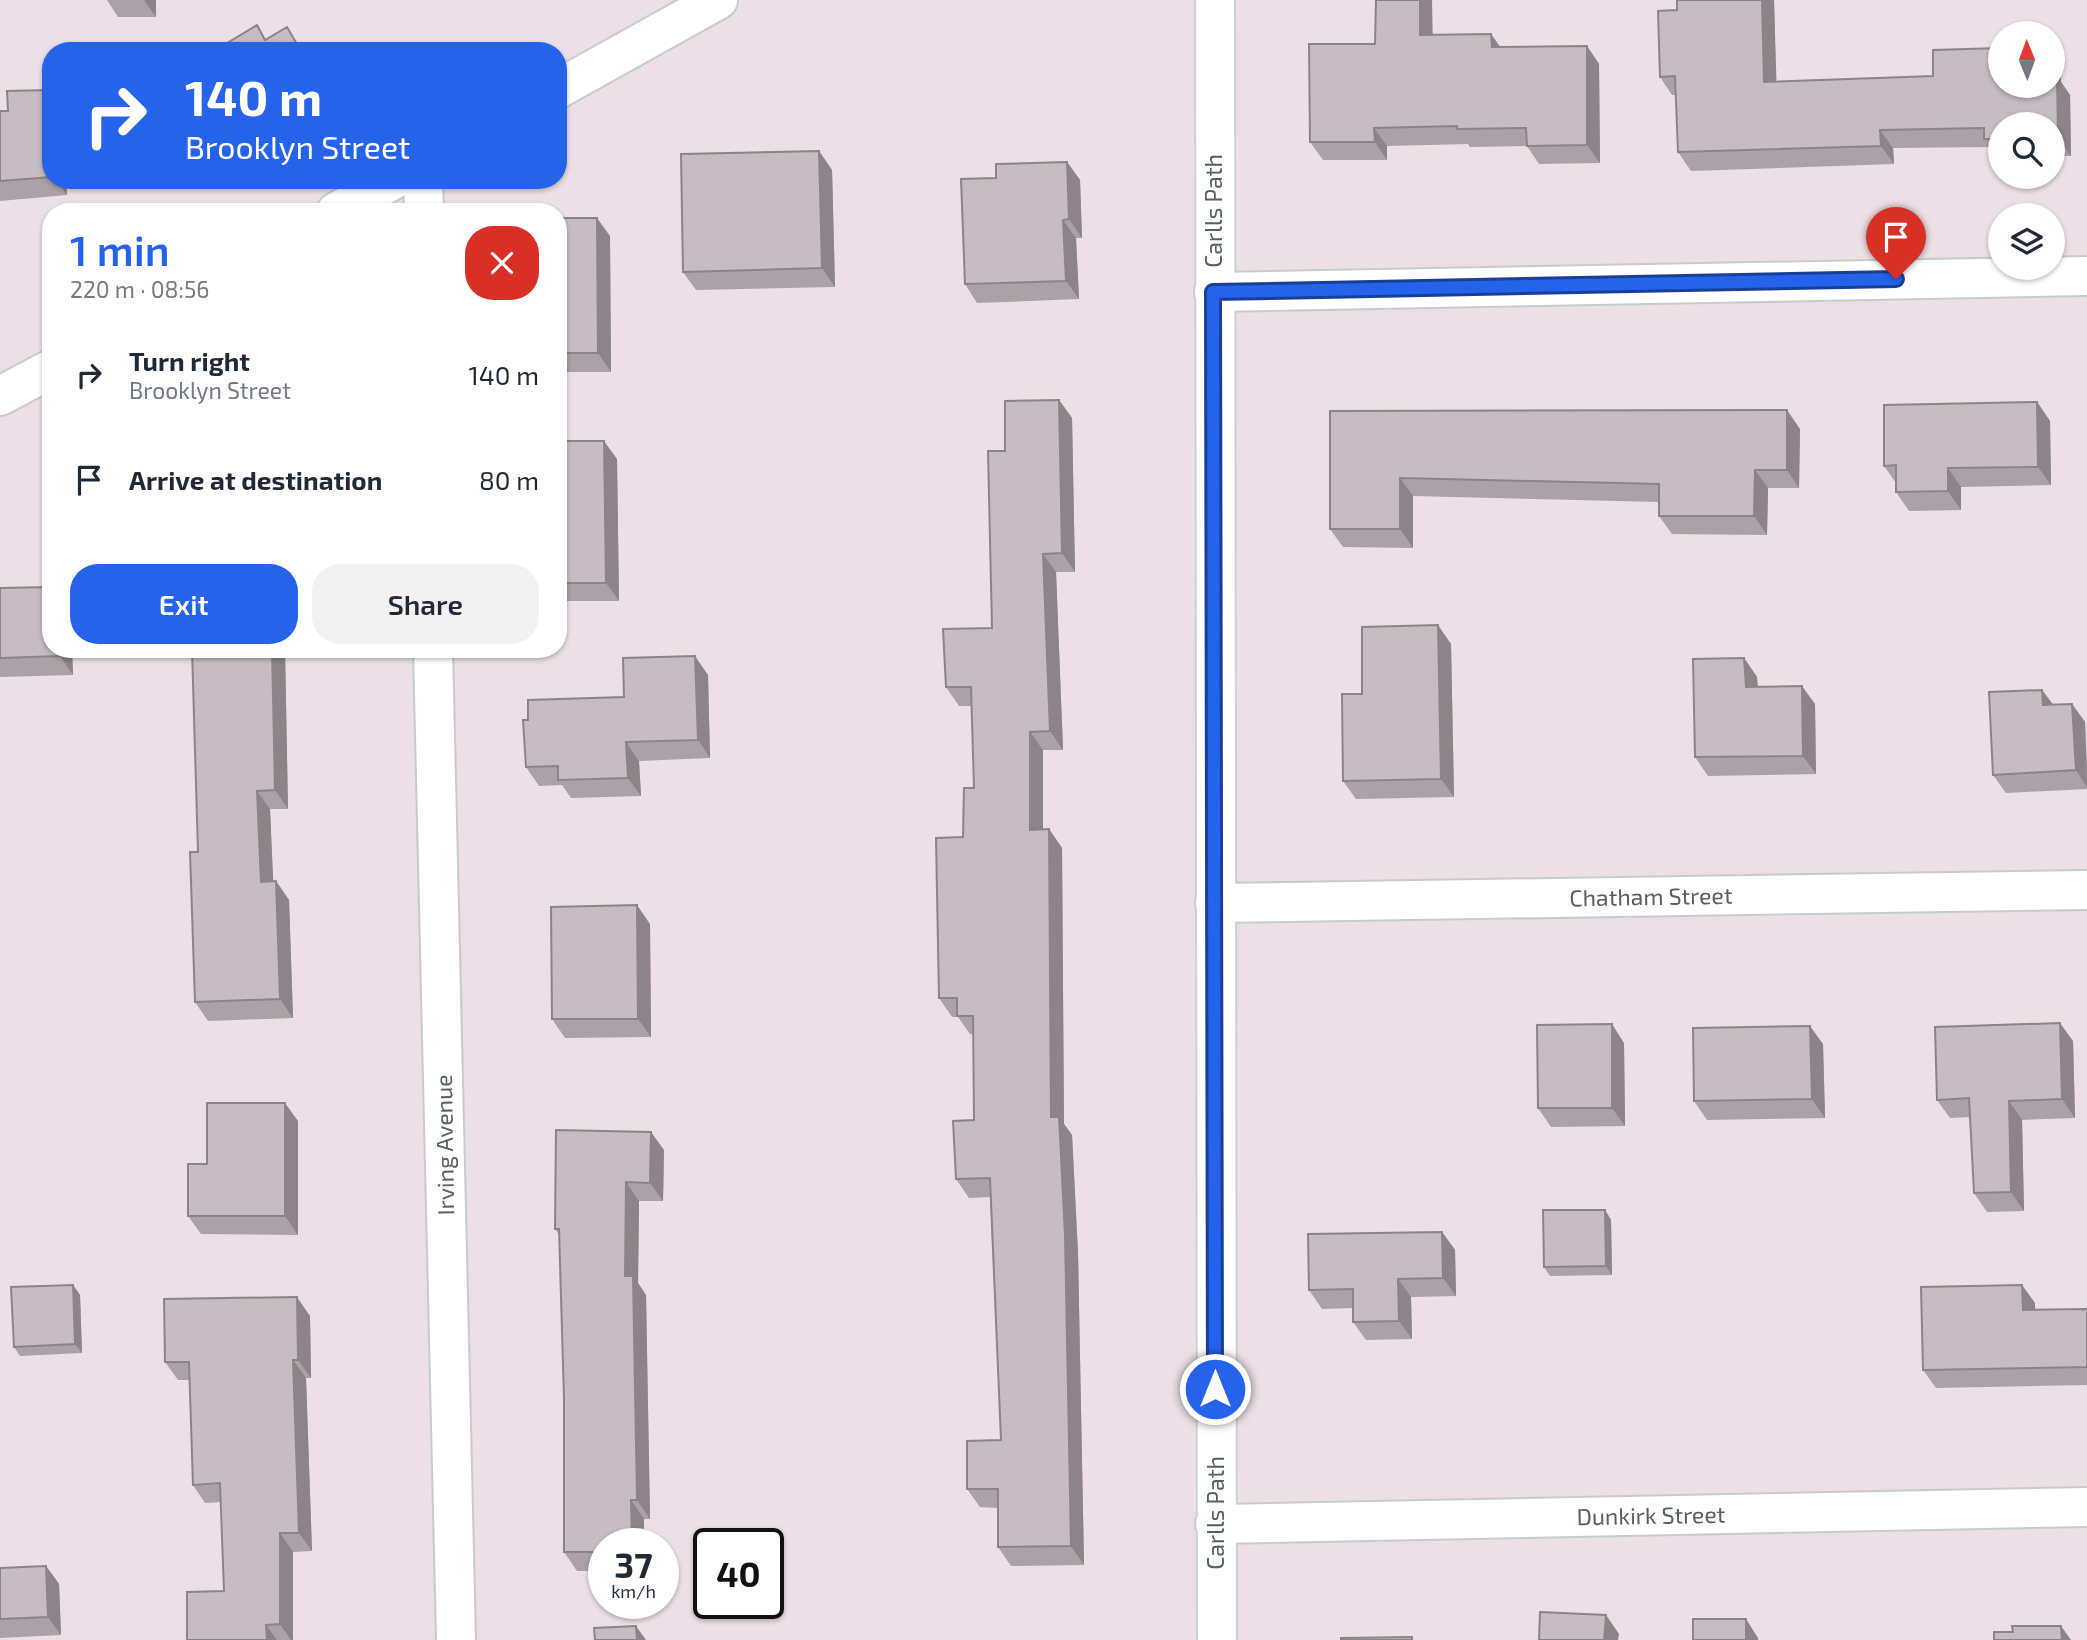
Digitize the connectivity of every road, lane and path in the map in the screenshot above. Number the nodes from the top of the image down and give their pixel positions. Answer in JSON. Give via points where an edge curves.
{"nodes":[{"id":1,"x":718,"y":0,"type":"edge"},
{"id":2,"x":1215,"y":0,"type":"edge"},
{"id":3,"x":567,"y":84,"type":"edge"},
{"id":4,"x":377,"y":189,"type":"edge"},
{"id":5,"x":352,"y":203,"type":"edge"},
{"id":6,"x":2087,"y":276,"type":"edge"},
{"id":7,"x":1213,"y":292,"type":"junction"},
{"id":8,"x":42,"y":374,"type":"edge"},
{"id":9,"x":0,"y":397,"type":"edge"},
{"id":10,"x":433,"y":658,"type":"edge"},
{"id":11,"x":2087,"y":890,"type":"edge"},
{"id":12,"x":1215,"y":903,"type":"junction"},
{"id":13,"x":2087,"y":1507,"type":"edge"},
{"id":14,"x":1215,"y":1524,"type":"junction"},
{"id":15,"x":456,"y":1640,"type":"edge"},
{"id":16,"x":1217,"y":1640,"type":"edge"}],
"edges":[{"from":1,"to":3,"type":"street"},
{"from":2,"to":7,"type":"street","name":"Carlls Path"},
{"from":4,"to":5,"type":"street"},
{"from":6,"to":7,"type":"street"},
{"from":7,"to":12,"type":"street","name":"Carlls Path"},
{"from":8,"to":9,"type":"street"},
{"from":10,"to":15,"type":"street","name":"Irving Avenue"},
{"from":11,"to":12,"type":"street","name":"Chatham Street"},
{"from":12,"to":14,"type":"street","name":"Carlls Path"},
{"from":13,"to":14,"type":"street","name":"Dunkirk Street"},
{"from":14,"to":16,"type":"street","name":"Carlls Path"}]}
